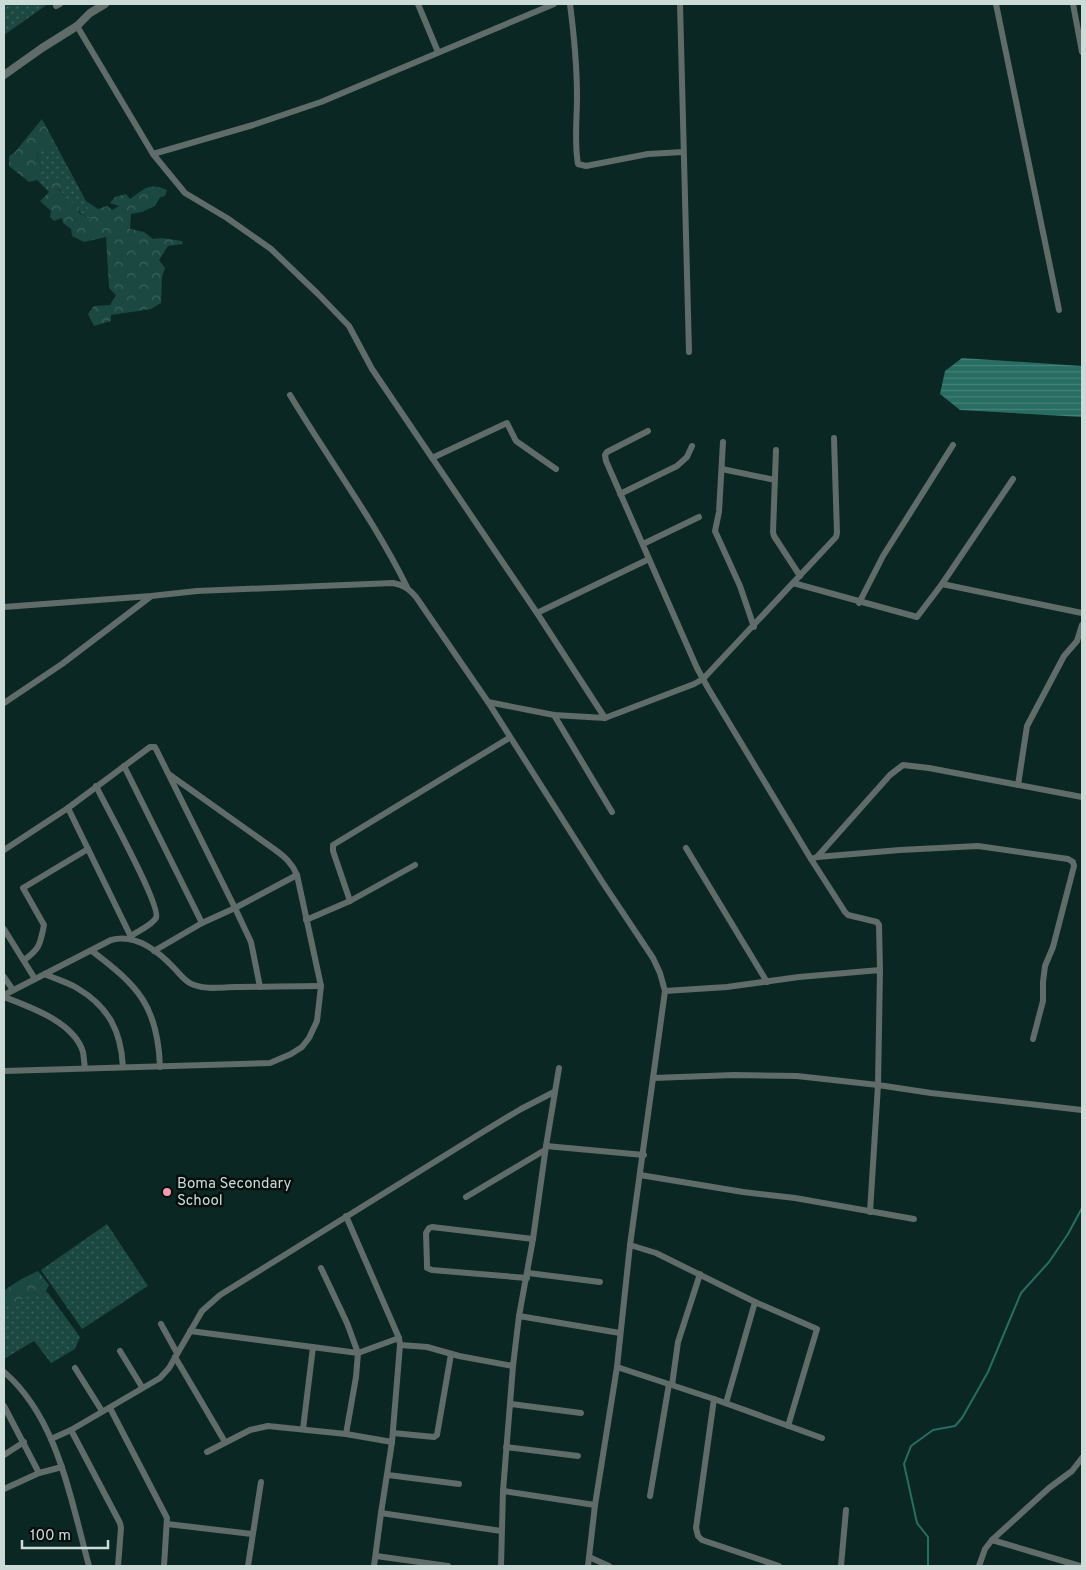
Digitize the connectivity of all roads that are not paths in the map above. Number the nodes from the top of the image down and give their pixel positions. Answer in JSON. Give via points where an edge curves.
{"nodes":[{"id":1,"x":104,"y":4,"type":"edge"},
{"id":2,"x":418,"y":4,"type":"edge"},
{"id":3,"x":554,"y":4,"type":"edge"},
{"id":4,"x":570,"y":4,"type":"edge"},
{"id":5,"x":680,"y":4,"type":"edge"},
{"id":6,"x":996,"y":4,"type":"edge"},
{"id":7,"x":1073,"y":4,"type":"edge"},
{"id":8,"x":77,"y":26,"type":"junction"},
{"id":9,"x":438,"y":52,"type":"junction"},
{"id":10,"x":1082,"y":52,"type":"edge"},
{"id":11,"x":4,"y":76,"type":"edge"},
{"id":12,"x":683,"y":152,"type":"junction"},
{"id":13,"x":153,"y":154,"type":"junction"},
{"id":14,"x":1060,"y":310,"type":"dead end"},
{"id":15,"x":689,"y":352,"type":"dead end"},
{"id":16,"x":290,"y":395,"type":"dead end"},
{"id":17,"x":648,"y":431,"type":"dead end"},
{"id":18,"x":834,"y":438,"type":"dead end"},
{"id":19,"x":723,"y":442,"type":"dead end"},
{"id":20,"x":692,"y":446,"type":"dead end"},
{"id":21,"x":953,"y":446,"type":"dead end"},
{"id":22,"x":776,"y":450,"type":"dead end"},
{"id":23,"x":432,"y":458,"type":"junction"},
{"id":24,"x":556,"y":469,"type":"dead end"},
{"id":25,"x":722,"y":469,"type":"junction"},
{"id":26,"x":1013,"y":479,"type":"dead end"},
{"id":27,"x":775,"y":480,"type":"junction"},
{"id":28,"x":620,"y":494,"type":"junction"},
{"id":29,"x":699,"y":517,"type":"dead end"},
{"id":30,"x":643,"y":544,"type":"junction"},
{"id":31,"x":649,"y":559,"type":"junction"},
{"id":32,"x":800,"y":576,"type":"junction"},
{"id":33,"x":793,"y":584,"type":"junction"},
{"id":34,"x":942,"y":584,"type":"junction"},
{"id":35,"x":408,"y":588,"type":"junction"},
{"id":36,"x":151,"y":596,"type":"junction"},
{"id":37,"x":859,"y":602,"type":"junction"},
{"id":38,"x":4,"y":606,"type":"edge"},
{"id":39,"x":537,"y":613,"type":"junction"},
{"id":40,"x":1082,"y":613,"type":"edge"},
{"id":41,"x":1082,"y":625,"type":"edge"},
{"id":42,"x":754,"y":627,"type":"junction"},
{"id":43,"x":703,"y":679,"type":"junction"},
{"id":44,"x":488,"y":702,"type":"junction"},
{"id":45,"x":4,"y":703,"type":"edge"},
{"id":46,"x":554,"y":715,"type":"junction"},
{"id":47,"x":605,"y":718,"type":"junction"},
{"id":48,"x":509,"y":738,"type":"junction"},
{"id":49,"x":124,"y":766,"type":"junction"},
{"id":50,"x":170,"y":775,"type":"junction"},
{"id":51,"x":1018,"y":785,"type":"junction"},
{"id":52,"x":96,"y":786,"type":"junction"},
{"id":53,"x":1082,"y":797,"type":"edge"},
{"id":54,"x":68,"y":808,"type":"junction"},
{"id":55,"x":612,"y":812,"type":"dead end"},
{"id":56,"x":686,"y":848,"type":"dead end"},
{"id":57,"x":88,"y":849,"type":"junction"},
{"id":58,"x":4,"y":850,"type":"edge"},
{"id":59,"x":814,"y":858,"type":"junction"},
{"id":60,"x":414,"y":865,"type":"dead end"},
{"id":61,"x":297,"y":875,"type":"junction"},
{"id":62,"x":350,"y":900,"type":"junction"},
{"id":63,"x":235,"y":908,"type":"junction"},
{"id":64,"x":306,"y":920,"type":"junction"},
{"id":65,"x":202,"y":923,"type":"junction"},
{"id":66,"x":4,"y":929,"type":"edge"},
{"id":67,"x":131,"y":937,"type":"junction"},
{"id":68,"x":92,"y":951,"type":"junction"},
{"id":69,"x":154,"y":951,"type":"junction"},
{"id":70,"x":24,"y":960,"type":"junction"},
{"id":71,"x":880,"y":970,"type":"junction"},
{"id":72,"x":45,"y":974,"type":"junction"},
{"id":73,"x":4,"y":977,"type":"edge"},
{"id":74,"x":36,"y":979,"type":"junction"},
{"id":75,"x":767,"y":982,"type":"junction"},
{"id":76,"x":321,"y":986,"type":"junction"},
{"id":77,"x":260,"y":987,"type":"junction"},
{"id":78,"x":13,"y":990,"type":"junction"},
{"id":79,"x":665,"y":991,"type":"junction"},
{"id":80,"x":4,"y":996,"type":"edge"},
{"id":81,"x":1033,"y":1039,"type":"dead end"},
{"id":82,"x":160,"y":1066,"type":"junction"},
{"id":83,"x":124,"y":1067,"type":"junction"},
{"id":84,"x":84,"y":1068,"type":"junction"},
{"id":85,"x":559,"y":1068,"type":"dead end"},
{"id":86,"x":4,"y":1070,"type":"edge"},
{"id":87,"x":653,"y":1078,"type":"junction"},
{"id":88,"x":878,"y":1085,"type":"junction"},
{"id":89,"x":554,"y":1092,"type":"junction"},
{"id":90,"x":1082,"y":1110,"type":"edge"},
{"id":91,"x":545,"y":1148,"type":"junction"},
{"id":92,"x":644,"y":1155,"type":"junction"},
{"id":93,"x":640,"y":1175,"type":"junction"},
{"id":94,"x":466,"y":1197,"type":"dead end"},
{"id":95,"x":870,"y":1212,"type":"junction"},
{"id":96,"x":346,"y":1216,"type":"junction"},
{"id":97,"x":914,"y":1218,"type":"dead end"},
{"id":98,"x":534,"y":1239,"type":"junction"},
{"id":99,"x":630,"y":1245,"type":"junction"},
{"id":100,"x":321,"y":1268,"type":"dead end"},
{"id":101,"x":700,"y":1274,"type":"junction"},
{"id":102,"x":527,"y":1275,"type":"junction"},
{"id":103,"x":600,"y":1282,"type":"dead end"},
{"id":104,"x":755,"y":1302,"type":"junction"},
{"id":105,"x":519,"y":1316,"type":"junction"},
{"id":106,"x":161,"y":1324,"type":"dead end"},
{"id":107,"x":190,"y":1331,"type":"junction"},
{"id":108,"x":620,"y":1332,"type":"junction"},
{"id":109,"x":399,"y":1342,"type":"junction"},
{"id":110,"x":313,"y":1347,"type":"junction"},
{"id":111,"x":120,"y":1351,"type":"dead end"},
{"id":112,"x":358,"y":1353,"type":"junction"},
{"id":113,"x":451,"y":1354,"type":"junction"},
{"id":114,"x":176,"y":1355,"type":"junction"},
{"id":115,"x":513,"y":1366,"type":"junction"},
{"id":116,"x":617,"y":1367,"type":"junction"},
{"id":117,"x":75,"y":1368,"type":"dead end"},
{"id":118,"x":6,"y":1376,"type":"edge"},
{"id":119,"x":670,"y":1384,"type":"junction"},
{"id":120,"x":142,"y":1387,"type":"junction"},
{"id":121,"x":714,"y":1399,"type":"junction"},
{"id":122,"x":726,"y":1403,"type":"junction"},
{"id":123,"x":511,"y":1404,"type":"junction"},
{"id":124,"x":4,"y":1406,"type":"edge"},
{"id":125,"x":110,"y":1408,"type":"junction"},
{"id":126,"x":102,"y":1411,"type":"junction"},
{"id":127,"x":581,"y":1413,"type":"dead end"},
{"id":128,"x":788,"y":1426,"type":"junction"},
{"id":129,"x":303,"y":1429,"type":"junction"},
{"id":130,"x":71,"y":1430,"type":"junction"},
{"id":131,"x":393,"y":1433,"type":"junction"},
{"id":132,"x":346,"y":1434,"type":"junction"},
{"id":133,"x":822,"y":1438,"type":"dead end"},
{"id":134,"x":52,"y":1439,"type":"junction"},
{"id":135,"x":24,"y":1442,"type":"junction"},
{"id":136,"x":225,"y":1442,"type":"junction"},
{"id":137,"x":392,"y":1442,"type":"junction"},
{"id":138,"x":506,"y":1447,"type":"junction"},
{"id":139,"x":207,"y":1452,"type":"dead end"},
{"id":140,"x":4,"y":1455,"type":"edge"},
{"id":141,"x":578,"y":1456,"type":"dead end"},
{"id":142,"x":1082,"y":1458,"type":"edge"},
{"id":143,"x":62,"y":1467,"type":"junction"},
{"id":144,"x":40,"y":1474,"type":"junction"},
{"id":145,"x":388,"y":1475,"type":"junction"},
{"id":146,"x":260,"y":1482,"type":"dead end"},
{"id":147,"x":459,"y":1484,"type":"dead end"},
{"id":148,"x":4,"y":1489,"type":"edge"},
{"id":149,"x":503,"y":1491,"type":"junction"},
{"id":150,"x":650,"y":1496,"type":"dead end"},
{"id":151,"x":595,"y":1505,"type":"junction"},
{"id":152,"x":846,"y":1510,"type":"dead end"},
{"id":153,"x":381,"y":1513,"type":"junction"},
{"id":154,"x":167,"y":1524,"type":"junction"},
{"id":155,"x":501,"y":1531,"type":"junction"},
{"id":156,"x":252,"y":1534,"type":"junction"},
{"id":157,"x":992,"y":1540,"type":"junction"},
{"id":158,"x":376,"y":1556,"type":"junction"},
{"id":159,"x":589,"y":1557,"type":"junction"},
{"id":160,"x":89,"y":1566,"type":"edge"},
{"id":161,"x":118,"y":1566,"type":"edge"},
{"id":162,"x":164,"y":1566,"type":"edge"},
{"id":163,"x":248,"y":1566,"type":"edge"},
{"id":164,"x":374,"y":1566,"type":"edge"},
{"id":165,"x":448,"y":1566,"type":"edge"},
{"id":166,"x":501,"y":1566,"type":"edge"},
{"id":167,"x":588,"y":1566,"type":"edge"},
{"id":168,"x":609,"y":1566,"type":"edge"},
{"id":169,"x":780,"y":1566,"type":"edge"},
{"id":170,"x":841,"y":1566,"type":"edge"},
{"id":171,"x":978,"y":1566,"type":"edge"},
{"id":172,"x":1080,"y":1566,"type":"edge"}],
"edges":[{"from":1,"to":8,"type":"street"},
{"from":2,"to":9,"type":"street"},
{"from":3,"to":9,"type":"street"},
{"from":4,"to":12,"type":"street","via":[[578,164],[586,166],[648,154]]},
{"from":5,"to":12,"type":"street"},
{"from":6,"to":14,"type":"street"},
{"from":7,"to":10,"type":"street"},
{"from":8,"to":11,"type":"street"},
{"from":8,"to":13,"type":"street"},
{"from":9,"to":13,"type":"street","via":[[321,102]]},
{"from":12,"to":15,"type":"street"},
{"from":13,"to":23,"type":"street","via":[[185,193],[271,249],[349,326],[372,369]]},
{"from":16,"to":35,"type":"street","via":[[378,534]]},
{"from":17,"to":28,"type":"street","via":[[605,455]]},
{"from":18,"to":32,"type":"street","via":[[837,533]]},
{"from":19,"to":25,"type":"street"},
{"from":20,"to":28,"type":"street","via":[[687,458],[677,466]]},
{"from":21,"to":37,"type":"street","via":[[883,556]]},
{"from":22,"to":27,"type":"street"},
{"from":23,"to":24,"type":"street","via":[[507,423],[516,441]]},
{"from":23,"to":39,"type":"street"},
{"from":25,"to":27,"type":"street"},
{"from":25,"to":42,"type":"street","via":[[715,531]]},
{"from":26,"to":34,"type":"street"},
{"from":27,"to":32,"type":"street","via":[[774,536]]},
{"from":28,"to":30,"type":"street"},
{"from":29,"to":30,"type":"street"},
{"from":30,"to":31,"type":"street"},
{"from":31,"to":39,"type":"street"},
{"from":31,"to":43,"type":"street"},
{"from":32,"to":33,"type":"street"},
{"from":33,"to":37,"type":"street"},
{"from":33,"to":42,"type":"street"},
{"from":34,"to":37,"type":"street","via":[[917,617]]},
{"from":34,"to":40,"type":"street"},
{"from":35,"to":36,"type":"street","via":[[393,583],[197,591]]},
{"from":35,"to":44,"type":"street"},
{"from":36,"to":38,"type":"street"},
{"from":36,"to":45,"type":"street","via":[[62,664]]},
{"from":39,"to":47,"type":"street"},
{"from":41,"to":51,"type":"street","via":[[1077,641],[1064,656],[1027,726]]},
{"from":42,"to":43,"type":"street"},
{"from":43,"to":47,"type":"street"},
{"from":43,"to":59,"type":"street"},
{"from":44,"to":46,"type":"street"},
{"from":44,"to":48,"type":"street"},
{"from":46,"to":47,"type":"street"},
{"from":46,"to":55,"type":"street"},
{"from":48,"to":62,"type":"street","via":[[334,845],[333,851]]},
{"from":48,"to":79,"type":"street","via":[[653,958]]},
{"from":49,"to":50,"type":"street","via":[[150,747],[155,747]]},
{"from":49,"to":52,"type":"street"},
{"from":49,"to":65,"type":"street"},
{"from":50,"to":61,"type":"street","via":[[286,858]]},
{"from":50,"to":63,"type":"street"},
{"from":51,"to":53,"type":"street"},
{"from":51,"to":59,"type":"street","via":[[902,765]]},
{"from":52,"to":54,"type":"street"},
{"from":52,"to":67,"type":"street","via":[[156,910],[154,921]]},
{"from":54,"to":57,"type":"street"},
{"from":54,"to":58,"type":"street"},
{"from":56,"to":75,"type":"street"},
{"from":57,"to":67,"type":"street"},
{"from":57,"to":70,"type":"street","via":[[23,888],[44,925],[40,945]]},
{"from":59,"to":71,"type":"street","via":[[844,912],[879,925]]},
{"from":59,"to":81,"type":"street","via":[[978,846],[1073,862],[1058,929],[1045,966],[1043,1001]]},
{"from":60,"to":62,"type":"street"},
{"from":61,"to":63,"type":"street"},
{"from":61,"to":64,"type":"street"},
{"from":62,"to":64,"type":"street"},
{"from":63,"to":65,"type":"street"},
{"from":63,"to":77,"type":"street","via":[[251,942]]},
{"from":64,"to":76,"type":"street"},
{"from":65,"to":69,"type":"street"},
{"from":66,"to":70,"type":"street"},
{"from":67,"to":68,"type":"street","via":[[112,940]]},
{"from":67,"to":69,"type":"street"},
{"from":68,"to":72,"type":"street"},
{"from":68,"to":82,"type":"street","via":[[122,974],[139,994],[155,1026]]},
{"from":69,"to":77,"type":"street","via":[[194,986]]},
{"from":70,"to":74,"type":"street"},
{"from":71,"to":75,"type":"street"},
{"from":71,"to":88,"type":"street"},
{"from":72,"to":74,"type":"street"},
{"from":72,"to":83,"type":"street","via":[[76,988],[108,1015],[117,1030]]},
{"from":73,"to":78,"type":"street"},
{"from":74,"to":78,"type":"street"},
{"from":75,"to":79,"type":"street"},
{"from":76,"to":77,"type":"street"},
{"from":76,"to":82,"type":"street","via":[[317,1021],[302,1047],[291,1054],[270,1063]]},
{"from":78,"to":80,"type":"street"},
{"from":79,"to":87,"type":"street"},
{"from":80,"to":84,"type":"street","via":[[62,1025],[76,1038],[83,1052]]},
{"from":82,"to":83,"type":"street"},
{"from":83,"to":84,"type":"street"},
{"from":84,"to":86,"type":"street"},
{"from":85,"to":89,"type":"street"},
{"from":87,"to":88,"type":"street","via":[[797,1076]]},
{"from":87,"to":92,"type":"street"},
{"from":88,"to":90,"type":"street"},
{"from":88,"to":95,"type":"street"},
{"from":89,"to":91,"type":"street"},
{"from":89,"to":96,"type":"street"},
{"from":91,"to":92,"type":"street"},
{"from":91,"to":94,"type":"street"},
{"from":91,"to":98,"type":"street"},
{"from":92,"to":93,"type":"street"},
{"from":93,"to":95,"type":"street"},
{"from":93,"to":99,"type":"street"},
{"from":95,"to":97,"type":"street"},
{"from":96,"to":107,"type":"street","via":[[220,1295],[202,1311]]},
{"from":96,"to":109,"type":"street"},
{"from":98,"to":102,"type":"street"},
{"from":98,"to":102,"type":"street","via":[[432,1227],[426,1232],[427,1268]]},
{"from":99,"to":101,"type":"street","via":[[656,1253]]},
{"from":99,"to":108,"type":"street"},
{"from":100,"to":112,"type":"street"},
{"from":101,"to":104,"type":"street"},
{"from":101,"to":119,"type":"street","via":[[678,1342]]},
{"from":102,"to":103,"type":"street"},
{"from":102,"to":105,"type":"street"},
{"from":104,"to":122,"type":"street"},
{"from":104,"to":128,"type":"street","via":[[817,1330]]},
{"from":105,"to":108,"type":"street"},
{"from":105,"to":115,"type":"street"},
{"from":106,"to":114,"type":"street"},
{"from":107,"to":110,"type":"street"},
{"from":107,"to":114,"type":"street"},
{"from":108,"to":116,"type":"street"},
{"from":109,"to":112,"type":"street"},
{"from":109,"to":113,"type":"street"},
{"from":109,"to":131,"type":"street"},
{"from":110,"to":112,"type":"street"},
{"from":110,"to":129,"type":"street"},
{"from":111,"to":120,"type":"street"},
{"from":112,"to":132,"type":"street"},
{"from":113,"to":115,"type":"street"},
{"from":113,"to":131,"type":"street","via":[[438,1435]]},
{"from":114,"to":120,"type":"street","via":[[160,1378]]},
{"from":114,"to":136,"type":"street"},
{"from":115,"to":123,"type":"street"},
{"from":116,"to":119,"type":"street"},
{"from":116,"to":151,"type":"street"},
{"from":117,"to":126,"type":"street"},
{"from":118,"to":134,"type":"street","via":[[23,1392]]},
{"from":119,"to":121,"type":"street"},
{"from":119,"to":150,"type":"street"},
{"from":120,"to":125,"type":"street"},
{"from":121,"to":122,"type":"street"},
{"from":121,"to":169,"type":"street","via":[[696,1528],[698,1536]]},
{"from":122,"to":128,"type":"street"},
{"from":123,"to":127,"type":"street"},
{"from":123,"to":138,"type":"street"},
{"from":124,"to":135,"type":"street"},
{"from":125,"to":126,"type":"street"},
{"from":125,"to":154,"type":"street","via":[[165,1513]]},
{"from":126,"to":130,"type":"street"},
{"from":128,"to":133,"type":"street"},
{"from":129,"to":132,"type":"street"},
{"from":129,"to":136,"type":"street","via":[[258,1427]]},
{"from":130,"to":134,"type":"street"},
{"from":130,"to":161,"type":"street","via":[[120,1523]]},
{"from":131,"to":137,"type":"street"},
{"from":132,"to":137,"type":"street"},
{"from":134,"to":143,"type":"street"},
{"from":135,"to":140,"type":"street"},
{"from":135,"to":144,"type":"street"},
{"from":136,"to":139,"type":"street"},
{"from":137,"to":145,"type":"street"},
{"from":138,"to":141,"type":"street"},
{"from":138,"to":149,"type":"street"},
{"from":142,"to":157,"type":"street","via":[[1072,1471]]},
{"from":143,"to":144,"type":"street"},
{"from":143,"to":160,"type":"street"},
{"from":144,"to":148,"type":"street"},
{"from":145,"to":147,"type":"street"},
{"from":145,"to":153,"type":"street"},
{"from":146,"to":156,"type":"street"},
{"from":149,"to":151,"type":"street"},
{"from":149,"to":155,"type":"street"},
{"from":151,"to":159,"type":"street"},
{"from":152,"to":170,"type":"street"},
{"from":153,"to":155,"type":"street"},
{"from":153,"to":158,"type":"street"},
{"from":154,"to":156,"type":"street"},
{"from":154,"to":162,"type":"street"},
{"from":155,"to":166,"type":"street"},
{"from":156,"to":163,"type":"street"},
{"from":157,"to":171,"type":"street"},
{"from":157,"to":172,"type":"street"},
{"from":158,"to":164,"type":"street"},
{"from":158,"to":165,"type":"street"},
{"from":159,"to":167,"type":"street"},
{"from":159,"to":168,"type":"street"}]}
